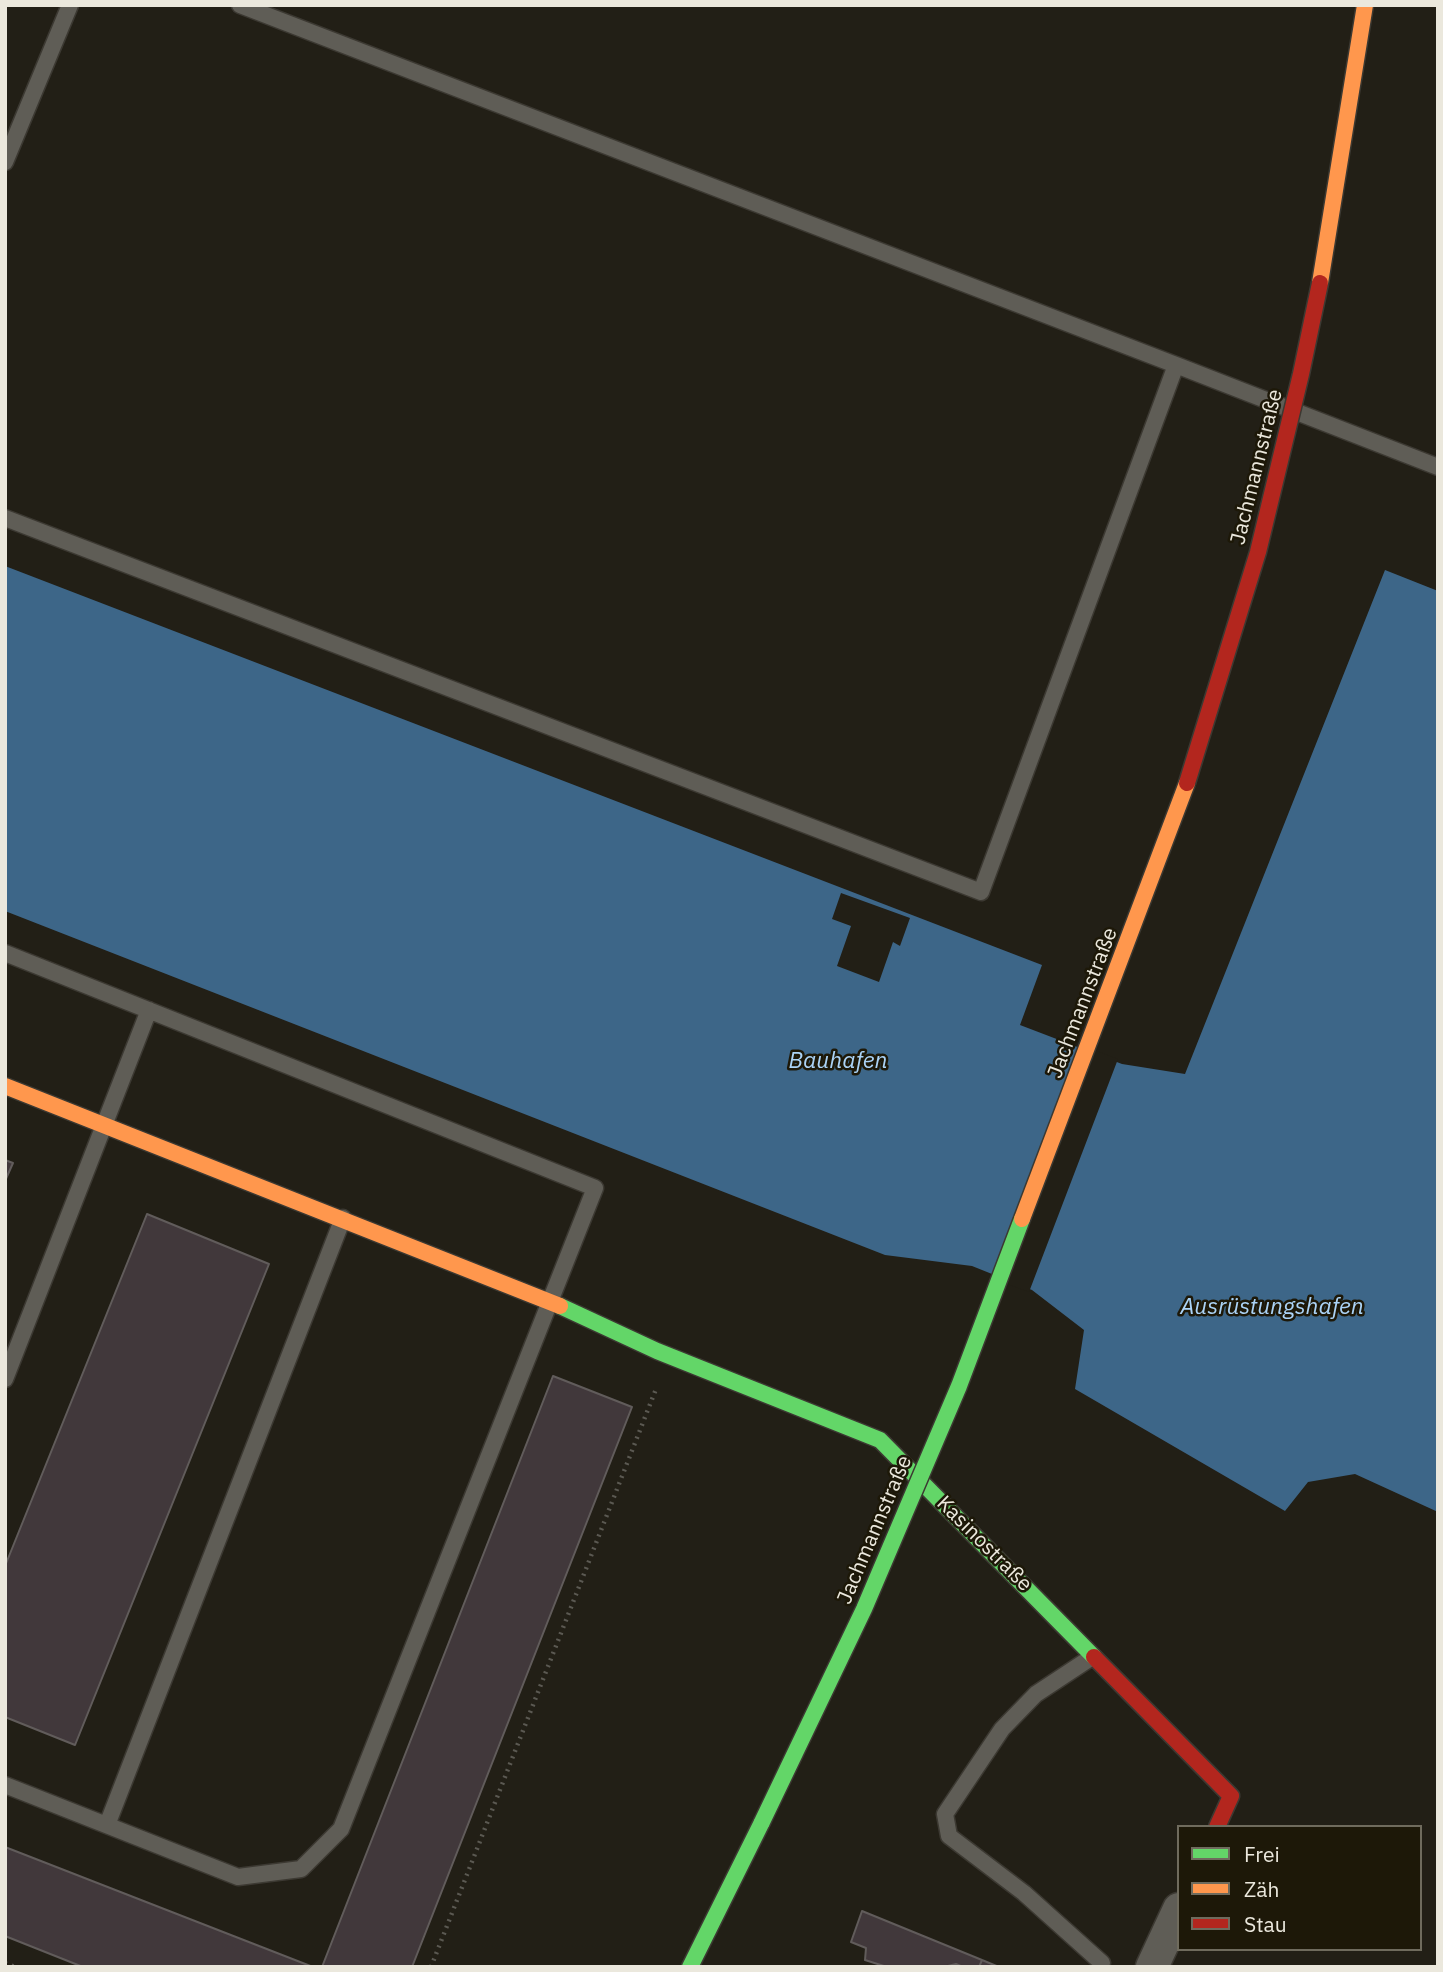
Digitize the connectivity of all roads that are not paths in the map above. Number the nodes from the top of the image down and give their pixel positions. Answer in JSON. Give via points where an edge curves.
{"nodes":[{"id":1,"x":70,"y":5,"type":"edge"},
{"id":2,"x":240,"y":5,"type":"edge"},
{"id":3,"x":1365,"y":5,"type":"edge"},
{"id":4,"x":5,"y":162,"type":"edge"},
{"id":5,"x":1176,"y":365,"type":"junction"},
{"id":6,"x":1438,"y":467,"type":"edge"},
{"id":7,"x":5,"y":518,"type":"edge"},
{"id":8,"x":5,"y":953,"type":"edge"},
{"id":9,"x":149,"y":1010,"type":"junction"},
{"id":10,"x":5,"y":1086,"type":"edge"},
{"id":11,"x":104,"y":1125,"type":"junction"},
{"id":12,"x":344,"y":1218,"type":"junction"},
{"id":13,"x":550,"y":1301,"type":"junction"},
{"id":14,"x":5,"y":1379,"type":"edge"},
{"id":15,"x":1094,"y":1656,"type":"junction"},
{"id":16,"x":5,"y":1785,"type":"edge"},
{"id":17,"x":107,"y":1825,"type":"junction"},
{"id":18,"x":1218,"y":1825,"type":"edge"},
{"id":19,"x":1177,"y":1913,"type":"edge"},
{"id":20,"x":1102,"y":1963,"type":"dead end"},
{"id":21,"x":690,"y":1967,"type":"edge"},
{"id":22,"x":1152,"y":1967,"type":"edge"}],
"edges":[{"from":1,"to":4,"type":"lane"},
{"from":2,"to":5,"type":"lane"},
{"from":3,"to":21,"type":"street","name":"Jachmannstraße","bridge":true,"via":[[1301,374],[1258,552],[1202,739],[959,1386],[864,1609]]},
{"from":5,"to":6,"type":"lane"},
{"from":5,"to":7,"type":"lane","via":[[981,892]]},
{"from":8,"to":9,"type":"lane"},
{"from":9,"to":11,"type":"lane"},
{"from":9,"to":13,"type":"lane","via":[[595,1188]]},
{"from":10,"to":11,"type":"street","name":"Kasinostraße"},
{"from":11,"to":12,"type":"street","name":"Kasinostraße"},
{"from":11,"to":14,"type":"lane"},
{"from":12,"to":13,"type":"street","name":"Kasinostraße"},
{"from":12,"to":17,"type":"lane"},
{"from":13,"to":15,"type":"street","name":"Kasinostraße","via":[[663,1353],[880,1440]]},
{"from":13,"to":17,"type":"lane","via":[[341,1829],[302,1869],[238,1877]]},
{"from":15,"to":18,"type":"street","name":"Kasinostraße","via":[[1231,1796]]},
{"from":15,"to":20,"type":"lane","via":[[1036,1694],[1002,1729],[945,1814],[949,1836],[1024,1893]]},
{"from":16,"to":17,"type":"lane"},
{"from":19,"to":22,"type":"street"}]}
